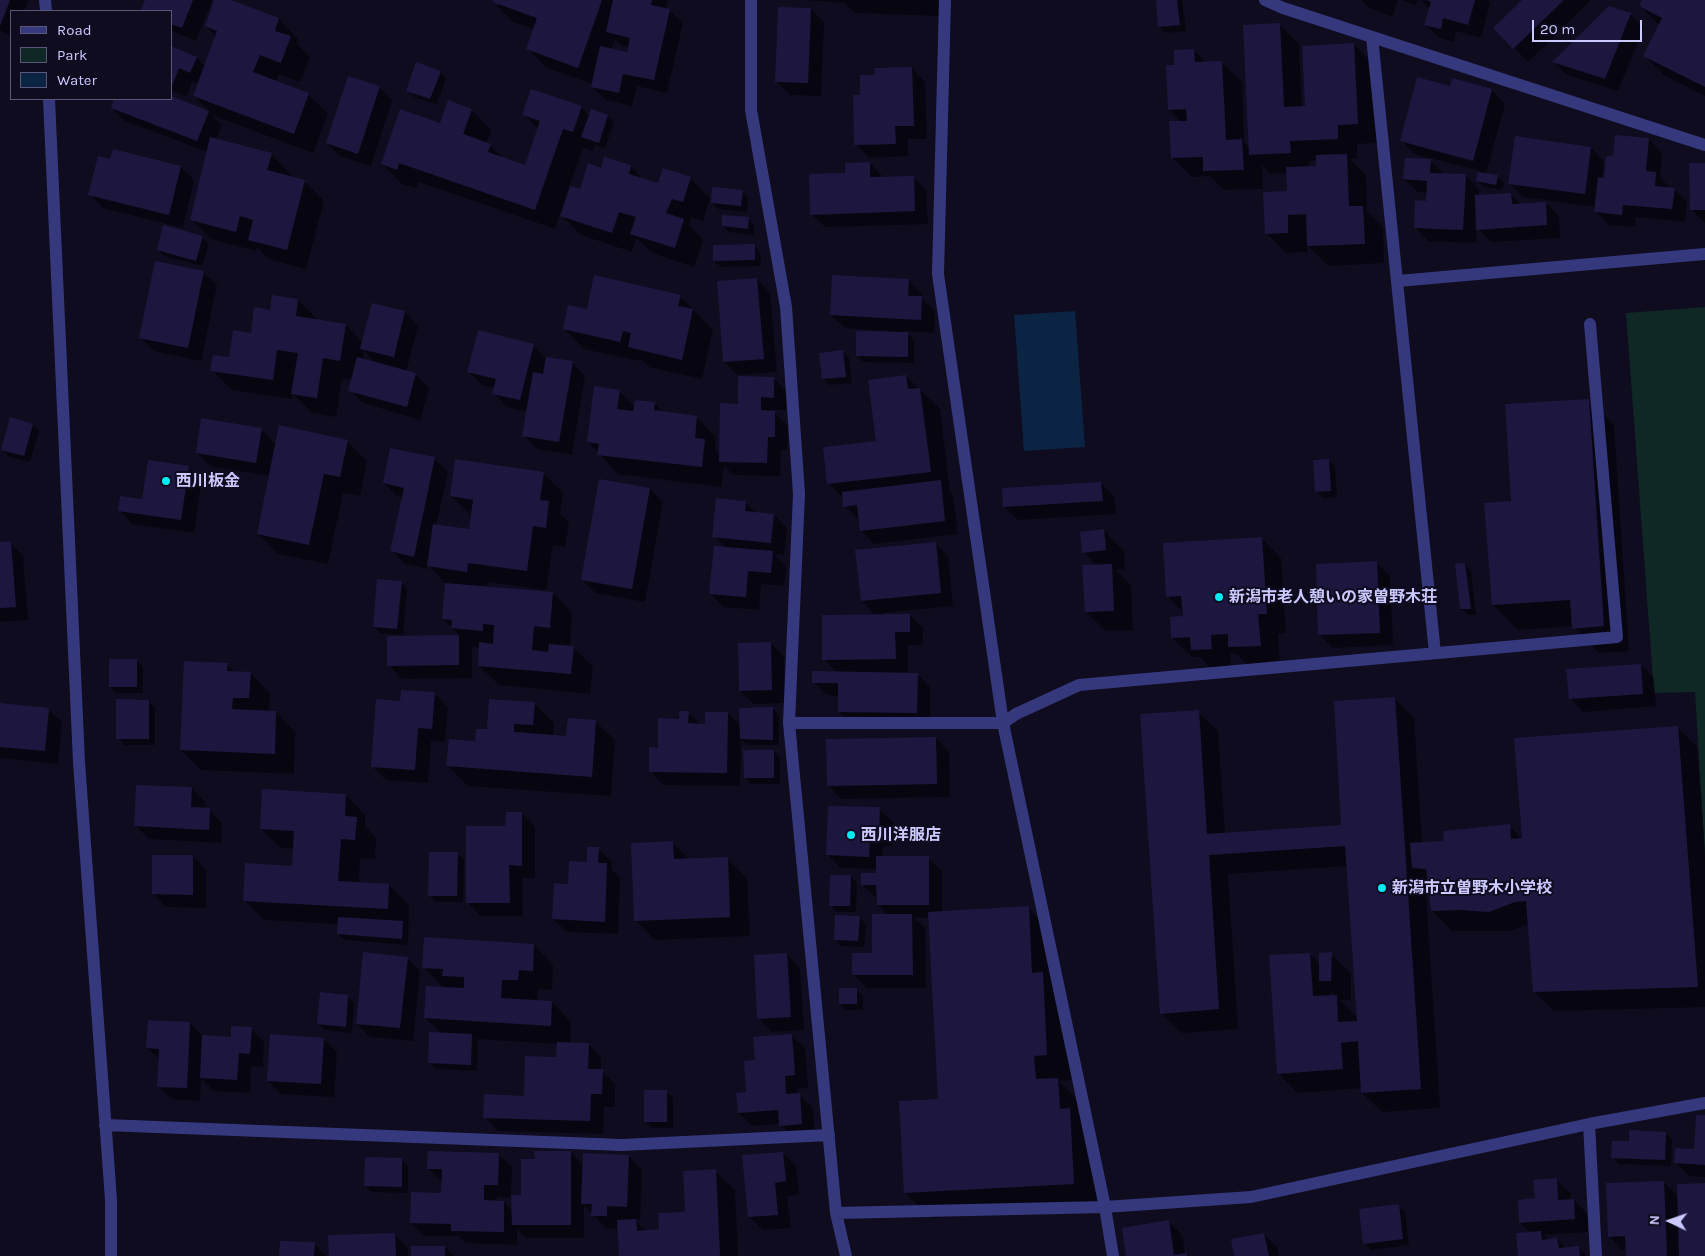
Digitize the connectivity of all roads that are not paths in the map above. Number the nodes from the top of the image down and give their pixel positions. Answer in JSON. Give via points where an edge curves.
{"nodes":[{"id":1,"x":751,"y":0,"type":"edge"},
{"id":2,"x":945,"y":0,"type":"edge"},
{"id":3,"x":1265,"y":0,"type":"edge"},
{"id":4,"x":1372,"y":37,"type":"junction"},
{"id":5,"x":49,"y":100,"type":"edge"},
{"id":6,"x":1705,"y":145,"type":"edge"},
{"id":7,"x":1705,"y":254,"type":"edge"},
{"id":8,"x":1398,"y":281,"type":"junction"},
{"id":9,"x":1590,"y":324,"type":"dead end"},
{"id":10,"x":1434,"y":653,"type":"junction"},
{"id":11,"x":789,"y":723,"type":"junction"},
{"id":12,"x":1003,"y":723,"type":"junction"},
{"id":13,"x":1705,"y":1102,"type":"edge"},
{"id":14,"x":1589,"y":1124,"type":"junction"},
{"id":15,"x":105,"y":1125,"type":"junction"},
{"id":16,"x":830,"y":1136,"type":"junction"},
{"id":17,"x":1105,"y":1207,"type":"junction"},
{"id":18,"x":836,"y":1213,"type":"junction"},
{"id":19,"x":111,"y":1256,"type":"edge"},
{"id":20,"x":846,"y":1256,"type":"edge"},
{"id":21,"x":1113,"y":1256,"type":"edge"},
{"id":22,"x":1596,"y":1256,"type":"edge"}],
"edges":[{"from":1,"to":11,"type":"street","via":[[751,110],[786,307],[799,494]]},
{"from":2,"to":12,"type":"street","via":[[938,274]]},
{"from":3,"to":4,"type":"street"},
{"from":4,"to":6,"type":"street"},
{"from":4,"to":8,"type":"street"},
{"from":5,"to":15,"type":"street","via":[[79,762]]},
{"from":7,"to":8,"type":"street"},
{"from":8,"to":10,"type":"street"},
{"from":9,"to":10,"type":"street","via":[[1617,637]]},
{"from":10,"to":12,"type":"street","via":[[1079,685]]},
{"from":11,"to":12,"type":"street"},
{"from":11,"to":16,"type":"street"},
{"from":12,"to":17,"type":"street"},
{"from":13,"to":14,"type":"street"},
{"from":14,"to":17,"type":"street","via":[[1251,1198]]},
{"from":14,"to":22,"type":"street"},
{"from":15,"to":16,"type":"street","via":[[622,1145]]},
{"from":15,"to":19,"type":"street"},
{"from":16,"to":18,"type":"street"},
{"from":17,"to":18,"type":"street"},
{"from":17,"to":21,"type":"street"},
{"from":18,"to":20,"type":"street"}]}
